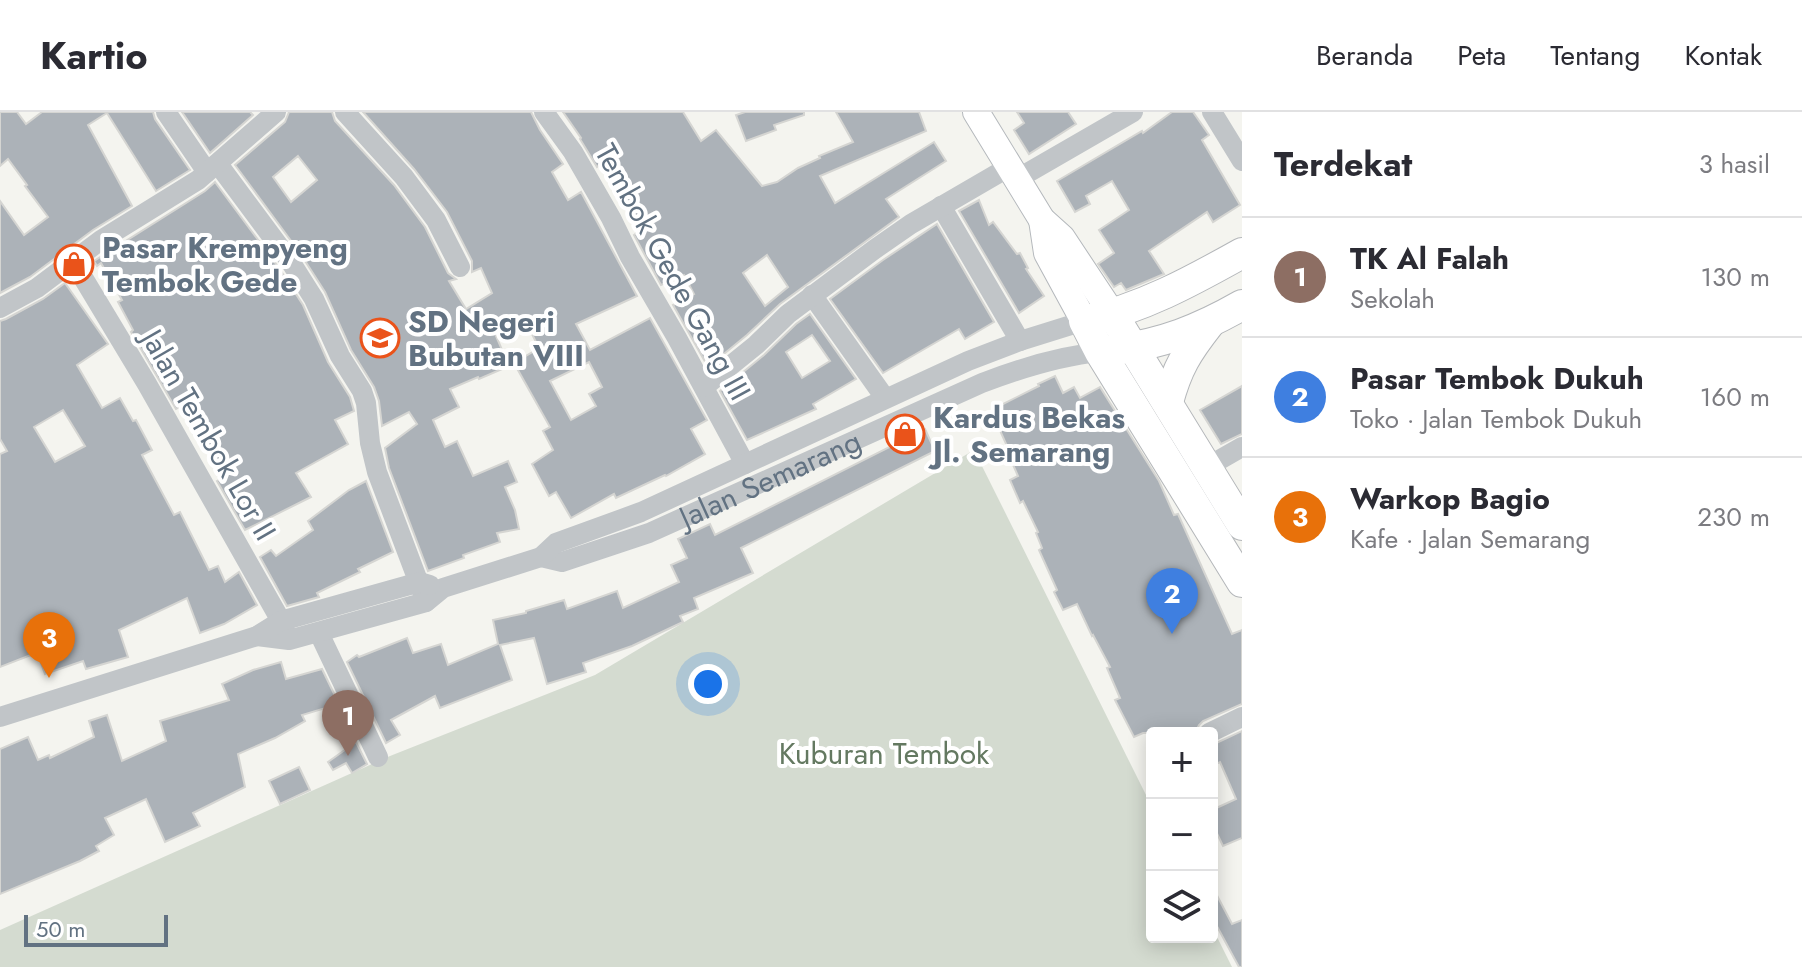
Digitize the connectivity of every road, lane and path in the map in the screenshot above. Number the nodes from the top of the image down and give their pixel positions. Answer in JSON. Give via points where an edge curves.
{"nodes":[{"id":1,"x":166,"y":112,"type":"edge"},
{"id":2,"x":276,"y":112,"type":"edge"},
{"id":3,"x":345,"y":112,"type":"edge"},
{"id":4,"x":544,"y":112,"type":"edge"},
{"id":5,"x":976,"y":112,"type":"edge"},
{"id":6,"x":1133,"y":112,"type":"edge"},
{"id":7,"x":1212,"y":112,"type":"edge"},
{"id":8,"x":1242,"y":161,"type":"edge"},
{"id":9,"x":213,"y":168,"type":"junction"},
{"id":10,"x":1013,"y":173,"type":"junction"},
{"id":11,"x":941,"y":206,"type":"junction"},
{"id":12,"x":1242,"y":253,"type":"edge"},
{"id":13,"x":73,"y":261,"type":"junction"},
{"id":14,"x":460,"y":267,"type":"dead end"},
{"id":15,"x":812,"y":295,"type":"junction"},
{"id":16,"x":3,"y":300,"type":"edge"},
{"id":17,"x":1242,"y":305,"type":"edge"},
{"id":18,"x":1098,"y":318,"type":"junction"},
{"id":19,"x":1211,"y":323,"type":"junction"},
{"id":20,"x":1020,"y":341,"type":"junction"},
{"id":21,"x":1133,"y":348,"type":"junction"},
{"id":22,"x":1100,"y":352,"type":"junction"},
{"id":23,"x":704,"y":387,"type":"junction"},
{"id":24,"x":885,"y":398,"type":"junction"},
{"id":25,"x":1168,"y":402,"type":"junction"},
{"id":26,"x":1242,"y":447,"type":"edge"},
{"id":27,"x":745,"y":464,"type":"junction"},
{"id":28,"x":1207,"y":467,"type":"junction"},
{"id":29,"x":1242,"y":525,"type":"edge"},
{"id":30,"x":541,"y":557,"type":"junction"},
{"id":31,"x":1242,"y":582,"type":"edge"},
{"id":32,"x":423,"y":592,"type":"junction"},
{"id":33,"x":285,"y":631,"type":"junction"},
{"id":34,"x":319,"y":633,"type":"junction"},
{"id":35,"x":0,"y":717,"type":"edge"},
{"id":36,"x":1242,"y":717,"type":"edge"},
{"id":37,"x":1218,"y":729,"type":"edge"},
{"id":38,"x":378,"y":757,"type":"dead end"}],
"edges":[{"from":1,"to":9,"type":"street"},
{"from":2,"to":9,"type":"street"},
{"from":3,"to":14,"type":"street","via":[[436,220]]},
{"from":4,"to":23,"type":"street","name":"Tembok Gede Gang III","via":[[573,152]]},
{"from":5,"to":10,"type":"main road"},
{"from":6,"to":10,"type":"street"},
{"from":7,"to":8,"type":"street"},
{"from":9,"to":13,"type":"street"},
{"from":9,"to":32,"type":"street","via":[[290,261],[362,391],[377,472]]},
{"from":10,"to":11,"type":"street"},
{"from":10,"to":18,"type":"main road","via":[[1042,220],[1062,238]]},
{"from":11,"to":15,"type":"street"},
{"from":11,"to":20,"type":"street"},
{"from":12,"to":18,"type":"highway","via":[[1153,300]]},
{"from":13,"to":16,"type":"street","via":[[37,288]]},
{"from":13,"to":33,"type":"street","name":"Jalan Tembok Lor II"},
{"from":15,"to":23,"type":"street"},
{"from":15,"to":24,"type":"street"},
{"from":17,"to":19,"type":"highway"},
{"from":18,"to":20,"type":"street","name":"Jalan Semarang"},
{"from":18,"to":21,"type":"highway"},
{"from":18,"to":22,"type":"highway"},
{"from":19,"to":21,"type":"highway","name":"Jalan Semarang"},
{"from":19,"to":25,"type":"highway","via":[[1182,362]]},
{"from":20,"to":24,"type":"street","name":"Jalan Semarang"},
{"from":21,"to":22,"type":"highway","name":"Jalan Semarang"},
{"from":21,"to":25,"type":"highway"},
{"from":22,"to":30,"type":"street","name":"Jalan Semarang","via":[[1056,359],[982,383],[649,533],[562,562]]},
{"from":22,"to":31,"type":"highway"},
{"from":23,"to":27,"type":"street","name":"Tembok Gede Gang III"},
{"from":24,"to":27,"type":"street","name":"Jalan Semarang"},
{"from":25,"to":28,"type":"highway"},
{"from":26,"to":28,"type":"street"},
{"from":27,"to":30,"type":"street","name":"Jalan Semarang","via":[[641,512],[556,543]]},
{"from":28,"to":29,"type":"highway"},
{"from":30,"to":32,"type":"street","name":"Jalan Semarang"},
{"from":32,"to":33,"type":"street"},
{"from":32,"to":34,"type":"street"},
{"from":33,"to":34,"type":"street"},
{"from":33,"to":35,"type":"street"},
{"from":34,"to":38,"type":"street"},
{"from":36,"to":37,"type":"street"}]}
